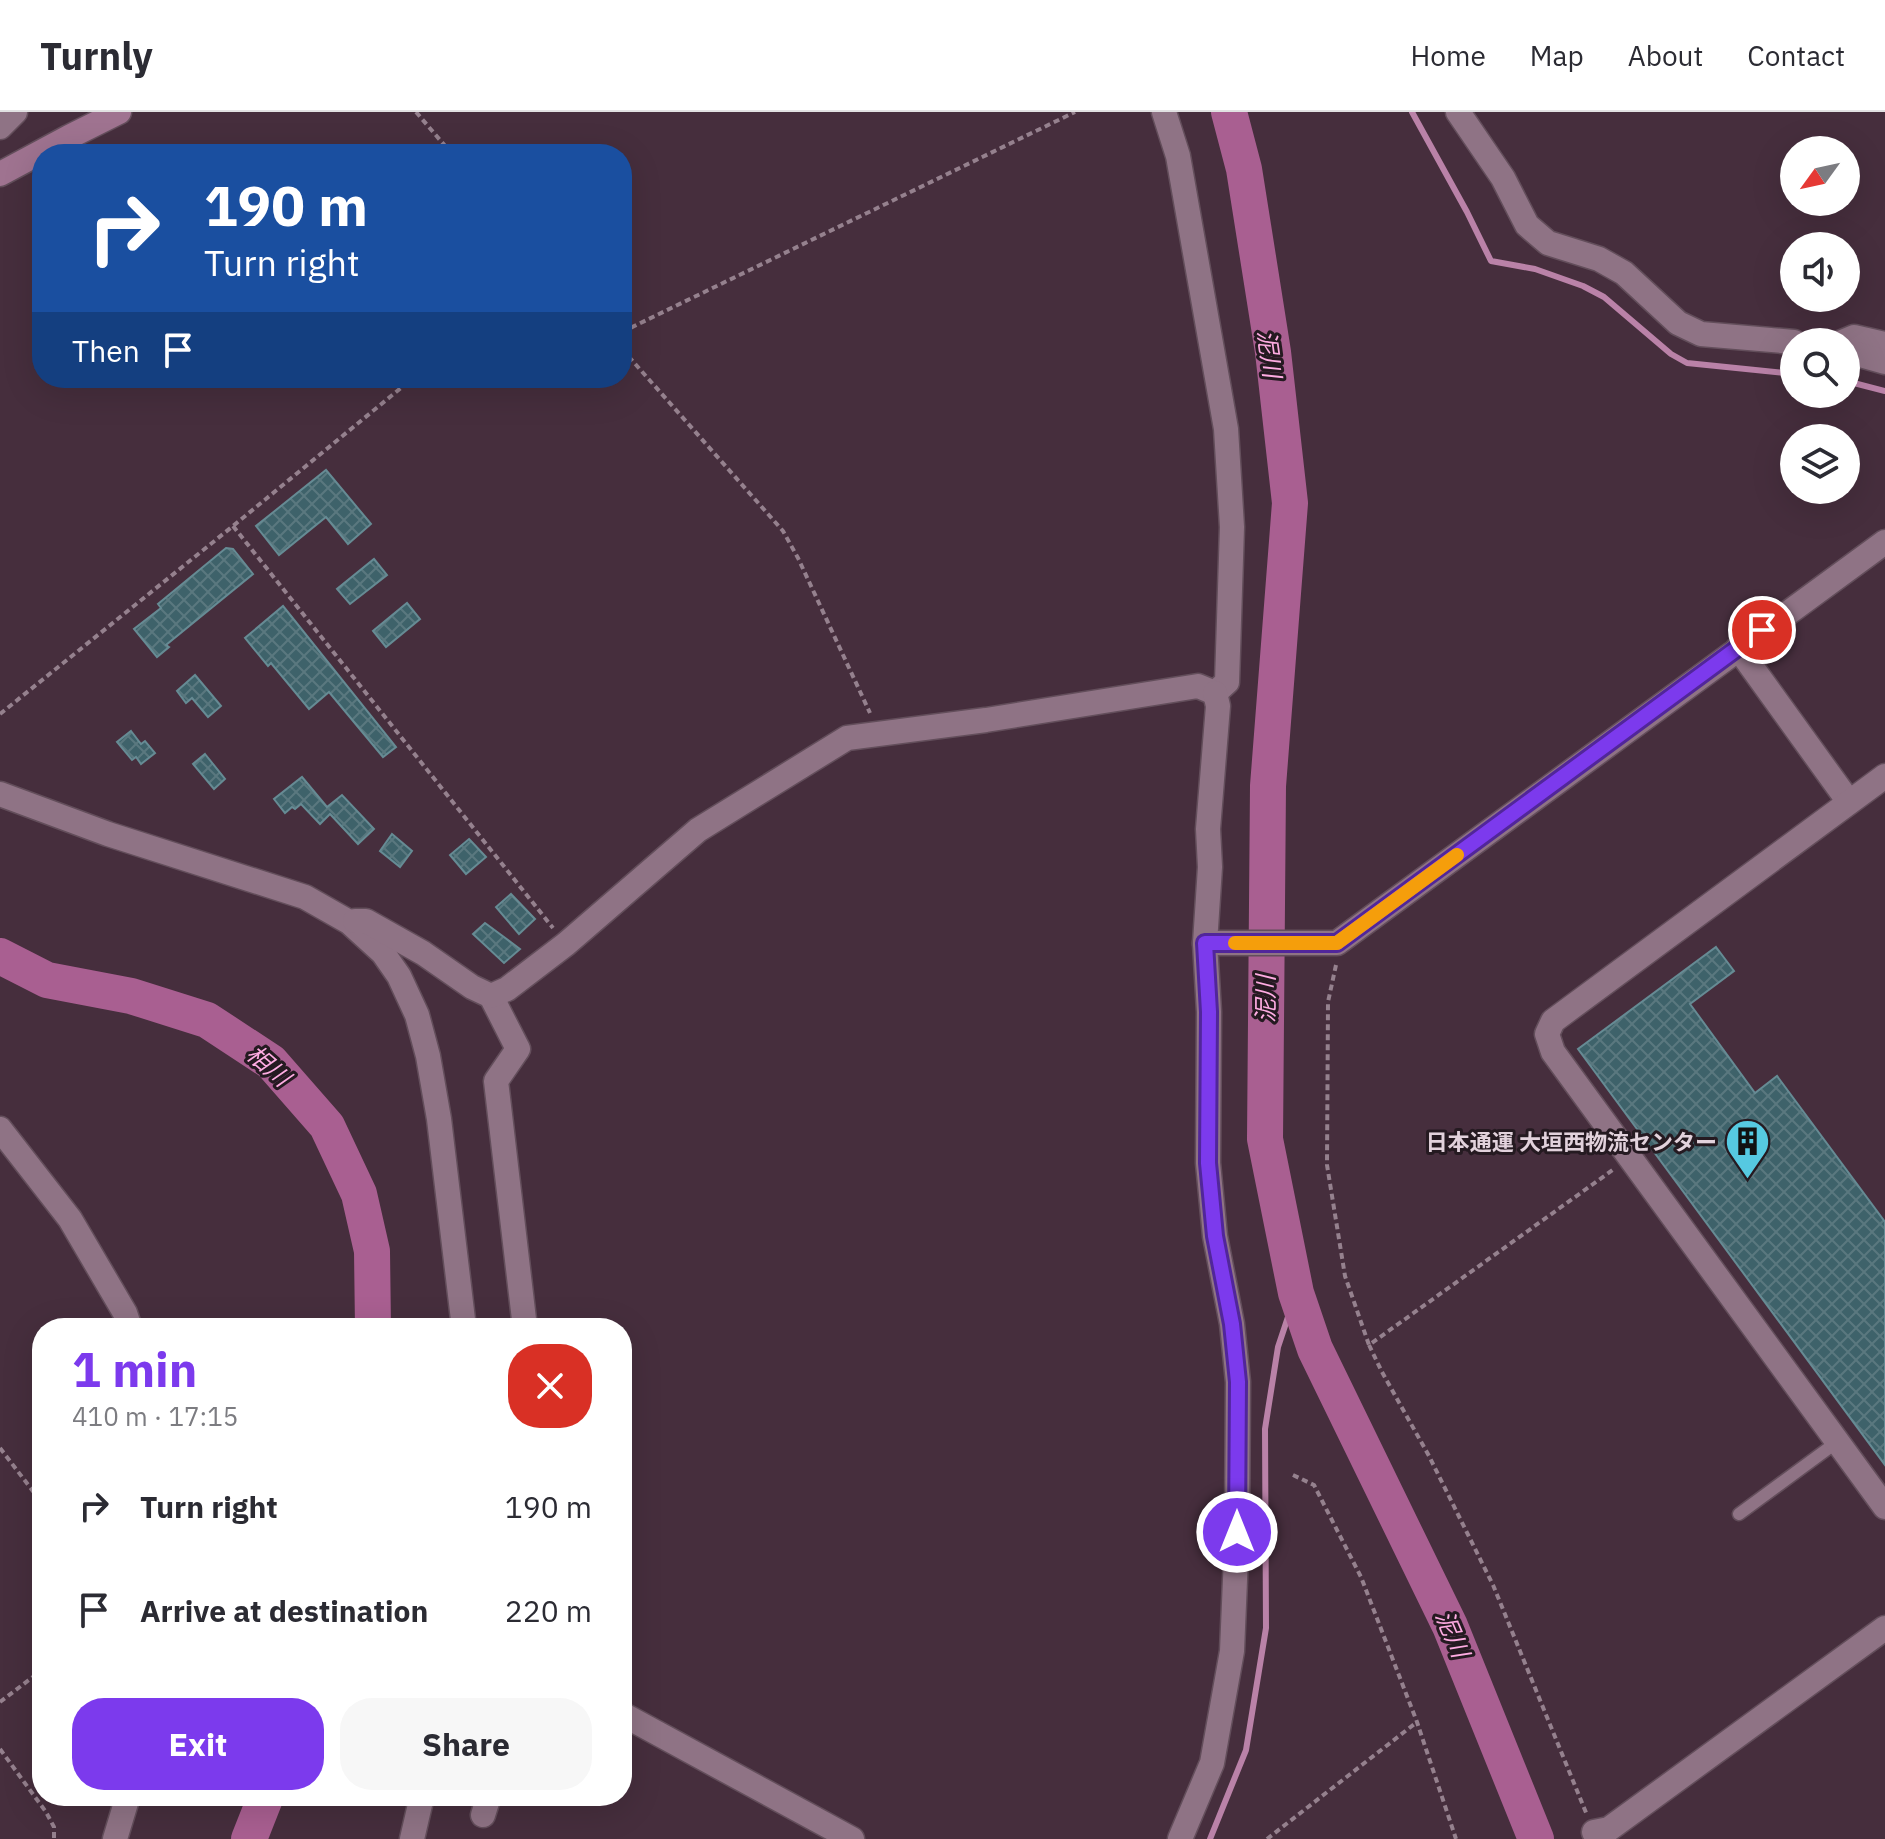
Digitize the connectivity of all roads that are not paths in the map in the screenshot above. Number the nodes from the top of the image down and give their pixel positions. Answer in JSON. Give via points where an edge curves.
{"nodes":[{"id":1,"x":15,"y":112,"type":"edge"},
{"id":2,"x":119,"y":112,"type":"edge"},
{"id":3,"x":1164,"y":112,"type":"edge"},
{"id":4,"x":1458,"y":112,"type":"edge"},
{"id":5,"x":0,"y":127,"type":"edge"},
{"id":6,"x":56,"y":144,"type":"edge"},
{"id":7,"x":32,"y":157,"type":"edge"},
{"id":8,"x":0,"y":174,"type":"edge"},
{"id":9,"x":1860,"y":338,"type":"edge"},
{"id":10,"x":1780,"y":341,"type":"edge"},
{"id":11,"x":1885,"y":344,"type":"edge"},
{"id":12,"x":1860,"y":355,"type":"edge"},
{"id":13,"x":1885,"y":362,"type":"edge"},
{"id":14,"x":1885,"y":542,"type":"edge"},
{"id":15,"x":1738,"y":648,"type":"junction"},
{"id":16,"x":1215,"y":693,"type":"junction"},
{"id":17,"x":1885,"y":776,"type":"edge"},
{"id":18,"x":0,"y":794,"type":"edge"},
{"id":19,"x":1849,"y":802,"type":"junction"},
{"id":20,"x":349,"y":922,"type":"junction"},
{"id":21,"x":1212,"y":943,"type":"junction"},
{"id":22,"x":491,"y":996,"type":"junction"},
{"id":23,"x":0,"y":1129,"type":"edge"},
{"id":24,"x":127,"y":1318,"type":"edge"},
{"id":25,"x":463,"y":1318,"type":"edge"},
{"id":26,"x":524,"y":1318,"type":"edge"},
{"id":27,"x":1837,"y":1442,"type":"junction"},
{"id":28,"x":1885,"y":1507,"type":"edge"},
{"id":29,"x":1739,"y":1514,"type":"dead end"},
{"id":30,"x":1885,"y":1628,"type":"edge"},
{"id":31,"x":632,"y":1720,"type":"edge"},
{"id":32,"x":125,"y":1806,"type":"edge"},
{"id":33,"x":420,"y":1806,"type":"edge"},
{"id":34,"x":810,"y":1829,"type":"edge"},
{"id":35,"x":1594,"y":1832,"type":"road end"},
{"id":36,"x":115,"y":1839,"type":"edge"},
{"id":37,"x":412,"y":1839,"type":"edge"},
{"id":38,"x":852,"y":1839,"type":"edge"},
{"id":39,"x":1180,"y":1839,"type":"edge"}],
"edges":[{"from":1,"to":5,"type":"street"},
{"from":2,"to":6,"type":"main road"},
{"from":3,"to":16,"type":"street","via":[[1178,156],[1226,429],[1232,527],[1227,682]]},
{"from":4,"to":10,"type":"street","via":[[1503,178],[1527,225],[1548,243],[1624,273],[1678,323],[1701,334]]},
{"from":7,"to":8,"type":"main road"},
{"from":9,"to":11,"type":"street"},
{"from":12,"to":13,"type":"street"},
{"from":14,"to":15,"type":"street"},
{"from":15,"to":19,"type":"street"},
{"from":15,"to":21,"type":"street","via":[[1332,943]]},
{"from":16,"to":21,"type":"street","via":[[1208,829]]},
{"from":16,"to":22,"type":"street","via":[[1198,686],[847,738],[698,830],[566,944]]},
{"from":17,"to":19,"type":"street"},
{"from":18,"to":20,"type":"street","via":[[305,897]]},
{"from":19,"to":27,"type":"street","via":[[1553,1021],[1547,1034],[1553,1052]]},
{"from":20,"to":22,"type":"street","via":[[366,921]]},
{"from":20,"to":25,"type":"street","via":[[383,953],[417,1015],[439,1119]]},
{"from":21,"to":39,"type":"street","via":[[1208,1163],[1238,1382],[1237,1532],[1232,1651],[1212,1763]]},
{"from":22,"to":26,"type":"street","via":[[518,1049],[496,1081]]},
{"from":23,"to":24,"type":"street","via":[[70,1219]]},
{"from":27,"to":28,"type":"street"},
{"from":27,"to":29,"type":"lane"},
{"from":30,"to":35,"type":"street","via":[[1609,1829]]},
{"from":31,"to":34,"type":"street"},
{"from":32,"to":36,"type":"street"},
{"from":33,"to":37,"type":"street"},
{"from":34,"to":38,"type":"street"}]}
